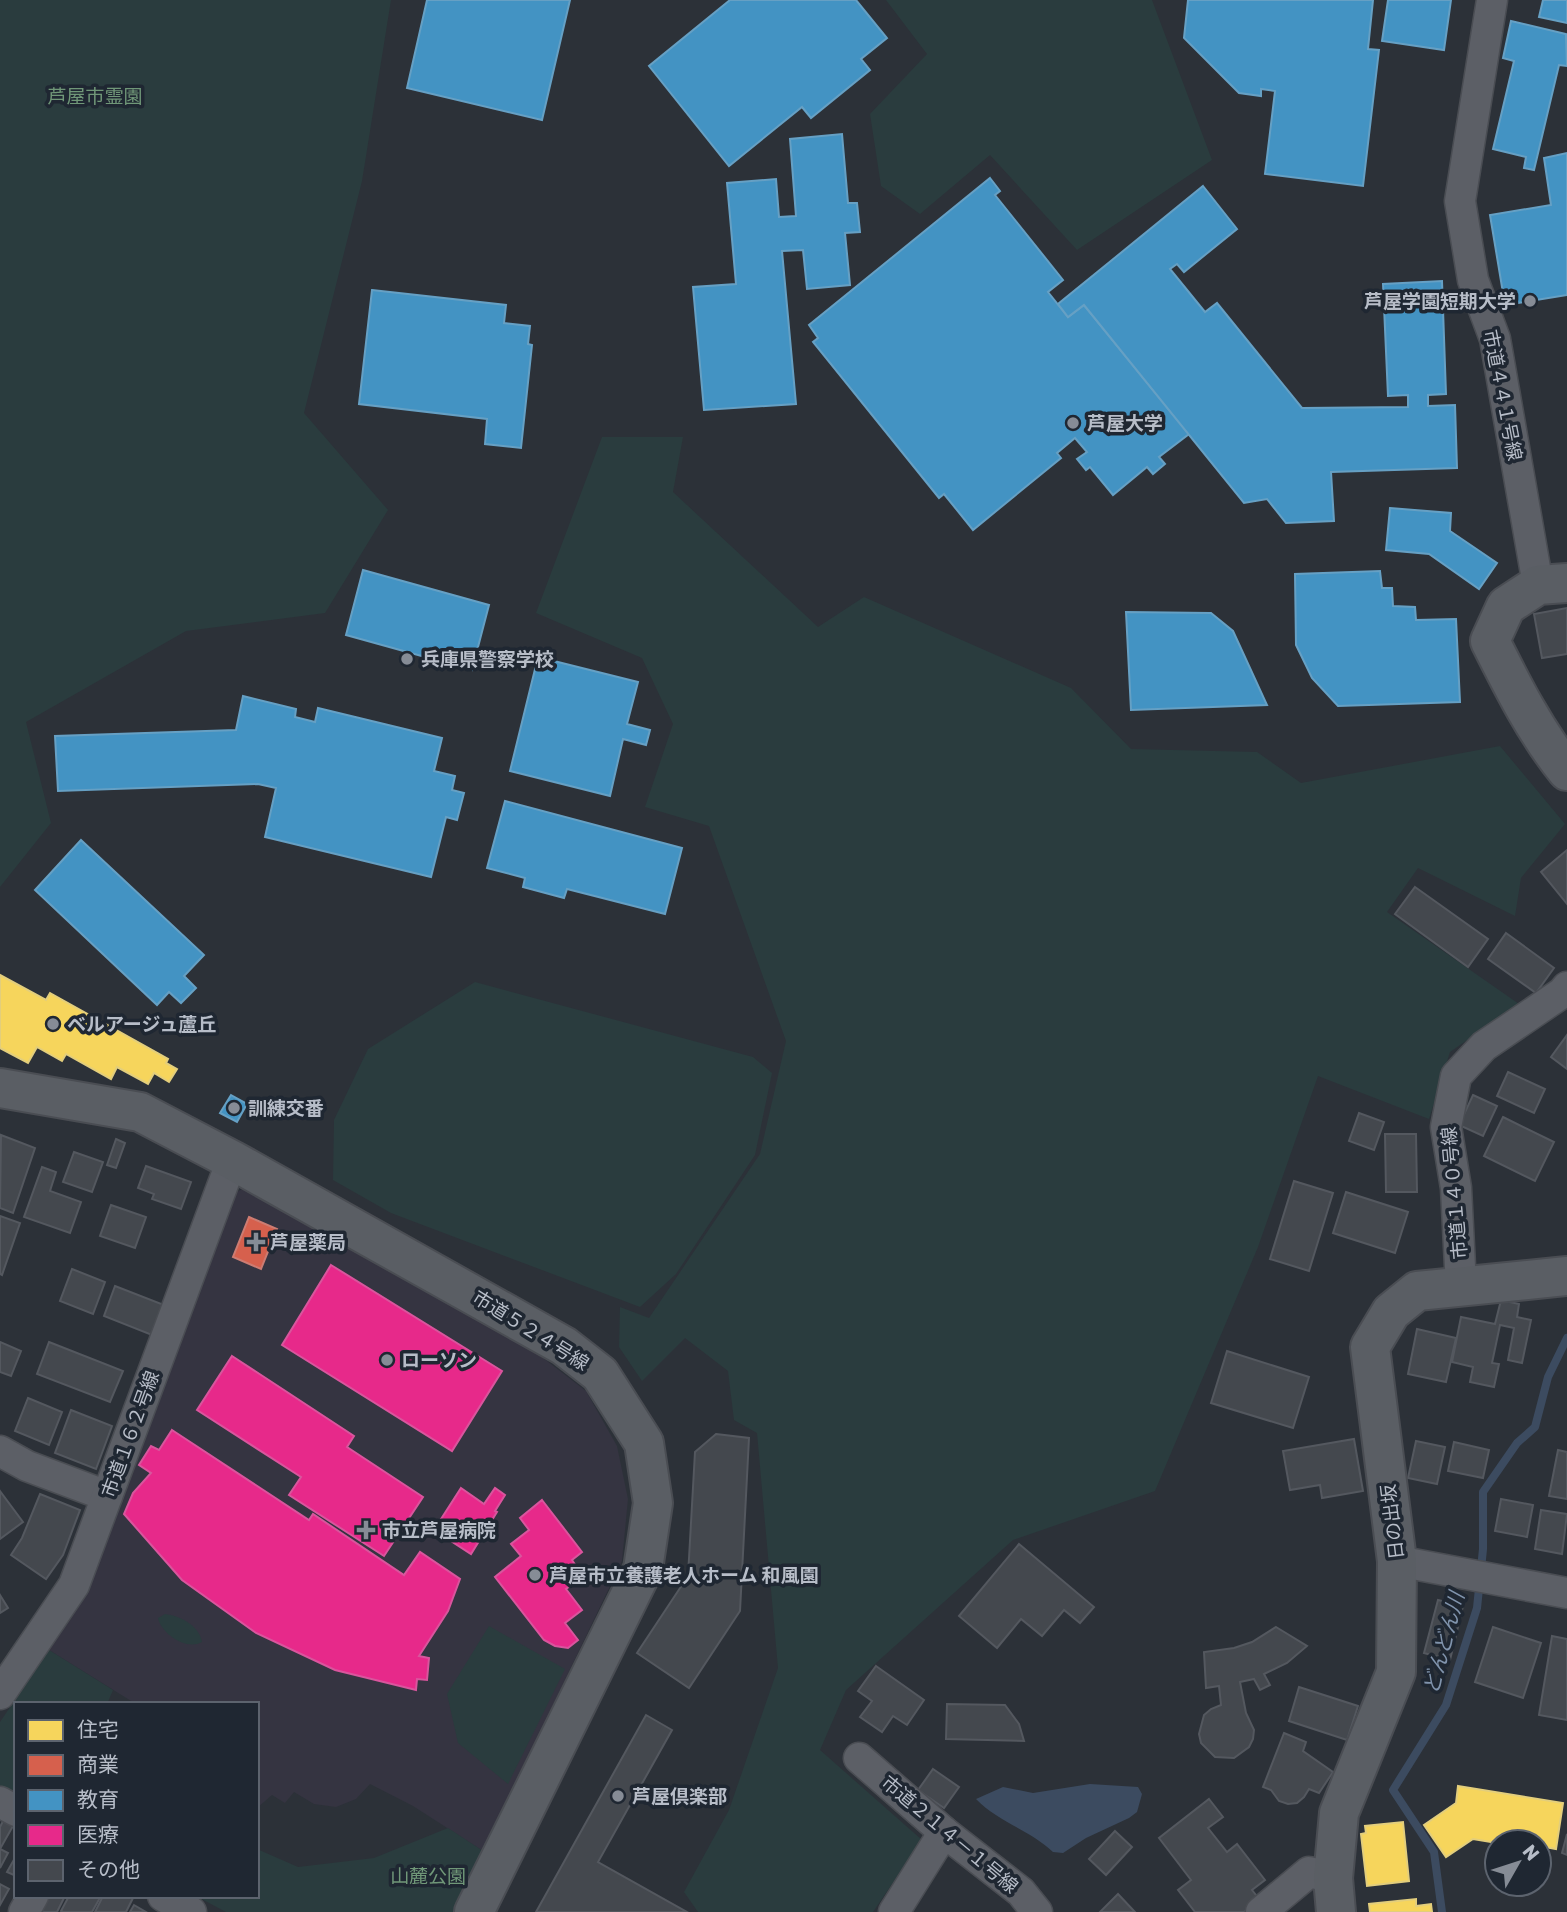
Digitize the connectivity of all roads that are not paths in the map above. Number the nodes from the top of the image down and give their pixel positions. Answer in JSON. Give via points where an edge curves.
{"nodes":[{"id":1,"x":1492,"y":0,"type":"edge"},
{"id":2,"x":1553,"y":584,"type":"edge"},
{"id":3,"x":1567,"y":771,"type":"edge"},
{"id":4,"x":1567,"y":987,"type":"edge"},
{"id":5,"x":0,"y":1088,"type":"edge"},
{"id":6,"x":232,"y":1160,"type":"junction"},
{"id":7,"x":1567,"y":1276,"type":"edge"},
{"id":8,"x":1461,"y":1286,"type":"junction"},
{"id":9,"x":0,"y":1451,"type":"edge"},
{"id":10,"x":107,"y":1496,"type":"junction"},
{"id":11,"x":1398,"y":1562,"type":"junction"},
{"id":12,"x":1567,"y":1593,"type":"edge"},
{"id":13,"x":0,"y":1694,"type":"edge"},
{"id":14,"x":859,"y":1758,"type":"dead end"},
{"id":15,"x":944,"y":1832,"type":"junction"},
{"id":16,"x":1335,"y":1895,"type":"edge"},
{"id":17,"x":474,"y":1912,"type":"edge"},
{"id":18,"x":894,"y":1912,"type":"edge"},
{"id":19,"x":1037,"y":1912,"type":"edge"},
{"id":20,"x":1261,"y":1912,"type":"edge"}],
"edges":[{"from":1,"to":2,"type":"street","name":"市道４４１号線","via":[[1460,201],[1473,280],[1495,339]]},
{"from":2,"to":3,"type":"street","via":[[1506,606],[1490,641],[1526,712]]},
{"from":4,"to":8,"type":"street","name":"市道１４０号線","via":[[1484,1046],[1456,1076],[1446,1127],[1456,1188]]},
{"from":5,"to":6,"type":"street","name":"市道５２４号線","via":[[140,1112]]},
{"from":6,"to":10,"type":"street","name":"市道１６２号線"},
{"from":6,"to":17,"type":"street","name":"市道５２４号線","via":[[564,1346],[600,1374],[644,1443],[653,1503],[642,1569]]},
{"from":7,"to":8,"type":"street","name":"日の出坂"},
{"from":8,"to":11,"type":"street","name":"日の出坂","via":[[1417,1291],[1391,1312],[1370,1347]]},
{"from":9,"to":10,"type":"street"},
{"from":10,"to":13,"type":"street","name":"市道１６２号線","via":[[74,1585]]},
{"from":11,"to":12,"type":"street"},
{"from":11,"to":16,"type":"street","name":"日の出坂","via":[[1396,1672],[1339,1813]]},
{"from":14,"to":15,"type":"street","name":"市道２１４－１号線"},
{"from":15,"to":18,"type":"street"},
{"from":15,"to":19,"type":"street","name":"市道２１４－１号線","via":[[1021,1892]]},
{"from":16,"to":20,"type":"street","via":[[1309,1872]]}]}
